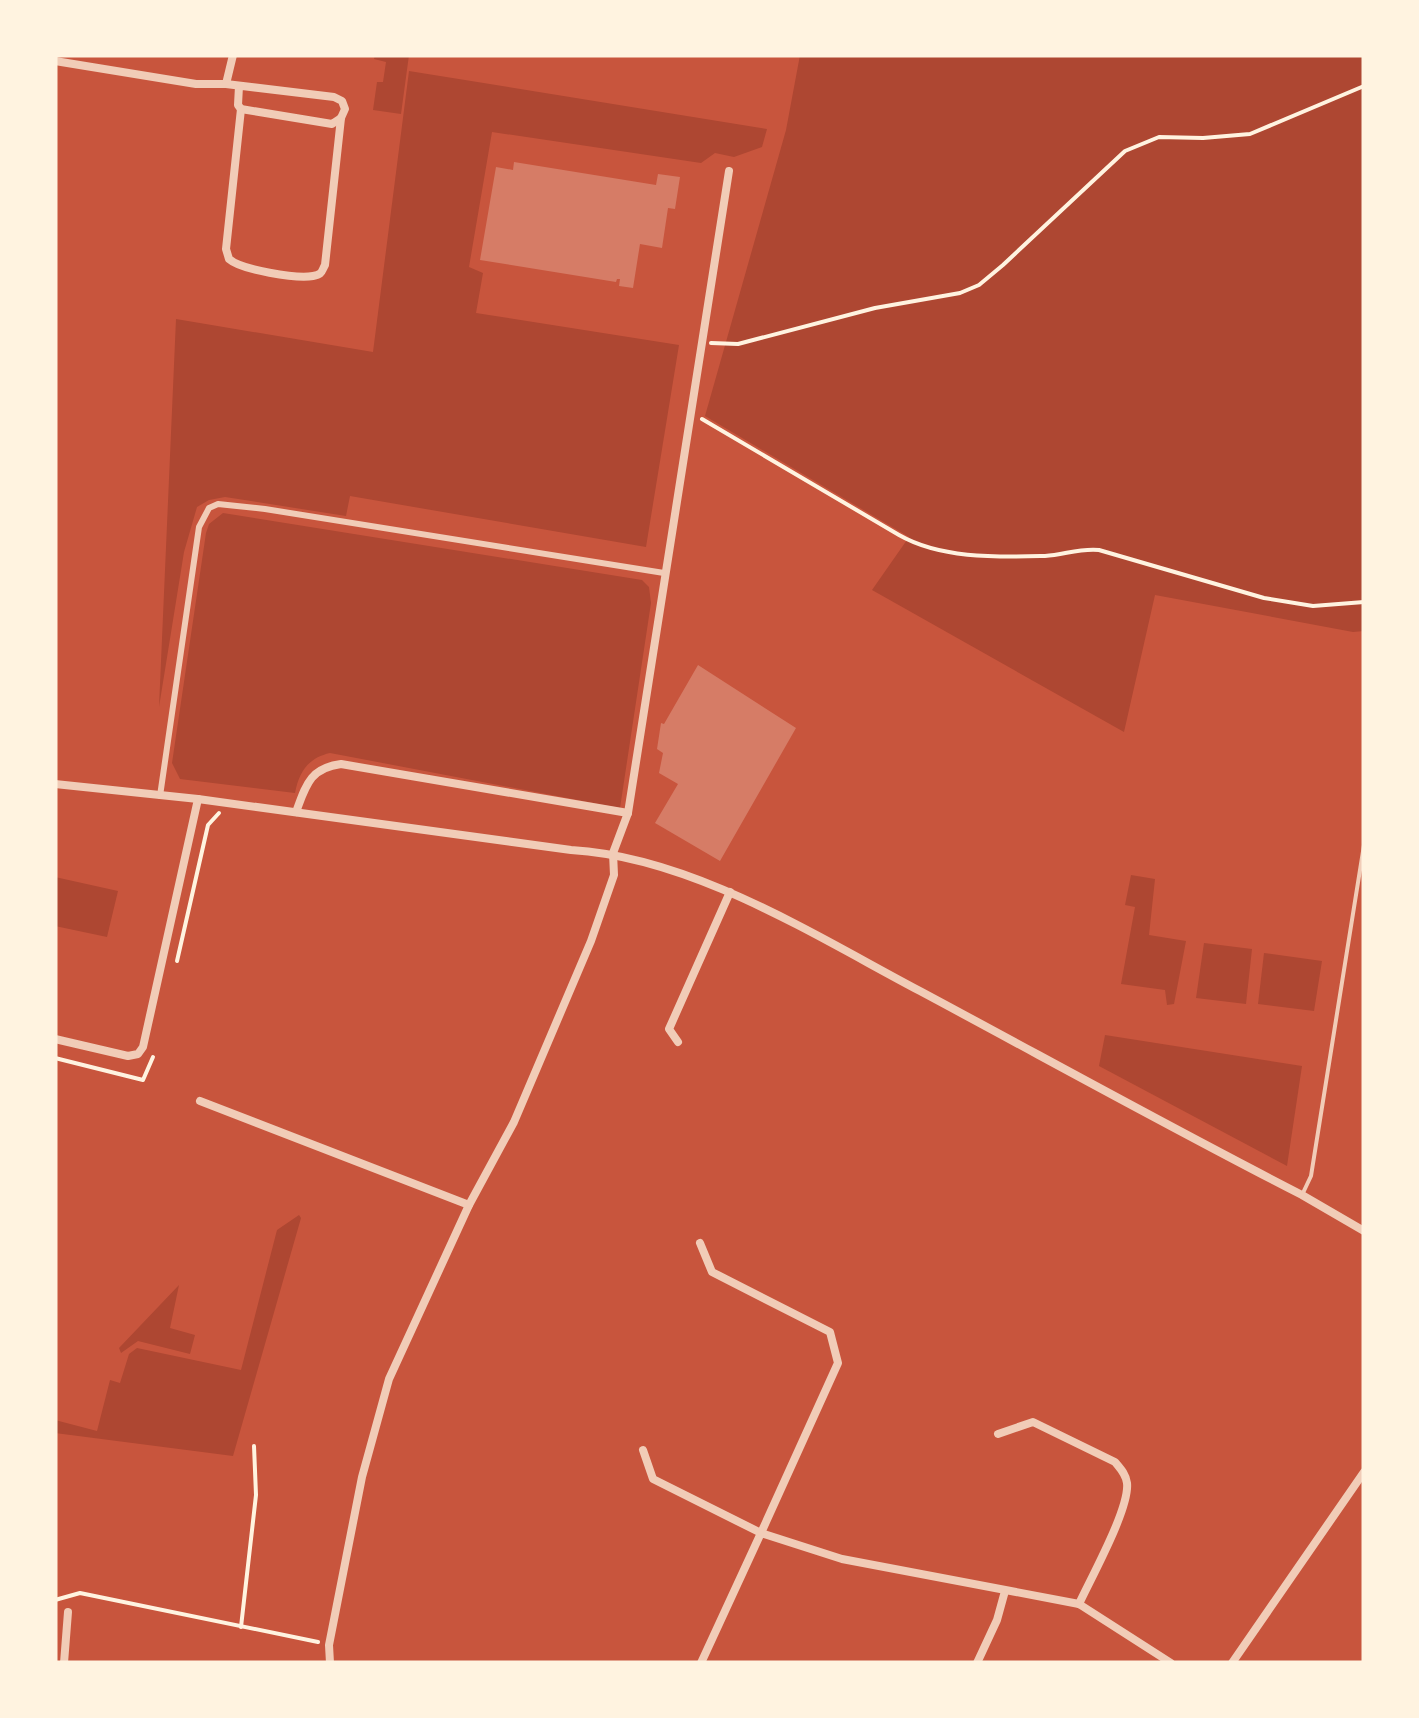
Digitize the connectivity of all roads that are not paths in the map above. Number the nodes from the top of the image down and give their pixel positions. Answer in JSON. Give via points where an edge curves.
{"nodes":[{"id":1,"x":233,"y":55,"type":"edge"},
{"id":2,"x":55,"y":61,"type":"edge"},
{"id":3,"x":226,"y":84,"type":"junction"},
{"id":4,"x":239,"y":86,"type":"junction"},
{"id":5,"x":241,"y":110,"type":"junction"},
{"id":6,"x":341,"y":118,"type":"junction"},
{"id":7,"x":729,"y":172,"type":"dead end"},
{"id":8,"x":664,"y":573,"type":"junction"},
{"id":9,"x":55,"y":784,"type":"edge"},
{"id":10,"x":160,"y":796,"type":"junction"},
{"id":11,"x":198,"y":799,"type":"junction"},
{"id":12,"x":296,"y":812,"type":"junction"},
{"id":13,"x":628,"y":813,"type":"junction"},
{"id":14,"x":1364,"y":845,"type":"edge"},
{"id":15,"x":613,"y":852,"type":"junction"},
{"id":16,"x":730,"y":892,"type":"junction"},
{"id":17,"x":55,"y":1039,"type":"edge"},
{"id":18,"x":678,"y":1042,"type":"dead end"},
{"id":19,"x":200,"y":1101,"type":"dead end"},
{"id":20,"x":1302,"y":1194,"type":"junction"},
{"id":21,"x":469,"y":1205,"type":"junction"},
{"id":22,"x":1364,"y":1231,"type":"edge"},
{"id":23,"x":700,"y":1243,"type":"dead end"},
{"id":24,"x":998,"y":1434,"type":"dead end"},
{"id":25,"x":644,"y":1450,"type":"dead end"},
{"id":26,"x":1364,"y":1472,"type":"edge"},
{"id":27,"x":762,"y":1533,"type":"junction"},
{"id":28,"x":1005,"y":1591,"type":"junction"},
{"id":29,"x":1079,"y":1604,"type":"junction"},
{"id":30,"x":68,"y":1612,"type":"dead end"},
{"id":31,"x":64,"y":1663,"type":"edge"},
{"id":32,"x":330,"y":1663,"type":"edge"},
{"id":33,"x":702,"y":1663,"type":"edge"},
{"id":34,"x":977,"y":1663,"type":"edge"},
{"id":35,"x":1171,"y":1663,"type":"edge"},
{"id":36,"x":1232,"y":1663,"type":"edge"}],
"edges":[{"from":1,"to":3,"type":"street"},
{"from":2,"to":3,"type":"street"},
{"from":3,"to":4,"type":"street"},
{"from":4,"to":5,"type":"street"},
{"from":4,"to":6,"type":"street","via":[[334,97],[345,109]]},
{"from":5,"to":6,"type":"street","via":[[332,124]]},
{"from":5,"to":6,"type":"street","via":[[229,259],[300,276],[315,276],[325,265]]},
{"from":7,"to":8,"type":"street"},
{"from":8,"to":10,"type":"street","via":[[218,504],[199,528]]},
{"from":8,"to":13,"type":"street"},
{"from":9,"to":10,"type":"street"},
{"from":10,"to":11,"type":"street"},
{"from":11,"to":12,"type":"street"},
{"from":11,"to":17,"type":"street","via":[[143,1047],[128,1056]]},
{"from":12,"to":13,"type":"street","via":[[314,775],[341,764]]},
{"from":12,"to":15,"type":"street"},
{"from":13,"to":15,"type":"street"},
{"from":14,"to":20,"type":"lane","via":[[1311,1176]]},
{"from":15,"to":16,"type":"street"},
{"from":15,"to":21,"type":"street","via":[[614,875],[591,942],[514,1122]]},
{"from":16,"to":18,"type":"street","via":[[669,1028]]},
{"from":16,"to":20,"type":"street"},
{"from":19,"to":21,"type":"street"},
{"from":20,"to":22,"type":"street"},
{"from":21,"to":32,"type":"street","via":[[389,1378],[362,1477]]},
{"from":23,"to":27,"type":"street","via":[[712,1272],[815,1321],[837,1348],[838,1362]]},
{"from":24,"to":29,"type":"street","via":[[1033,1422],[1115,1462],[1124,1473],[1124,1504]]},
{"from":25,"to":27,"type":"street","via":[[654,1479]]},
{"from":26,"to":36,"type":"street"},
{"from":27,"to":28,"type":"street","via":[[842,1559]]},
{"from":27,"to":33,"type":"street"},
{"from":28,"to":29,"type":"street"},
{"from":28,"to":34,"type":"street"},
{"from":29,"to":35,"type":"street"},
{"from":30,"to":31,"type":"street"}]}
